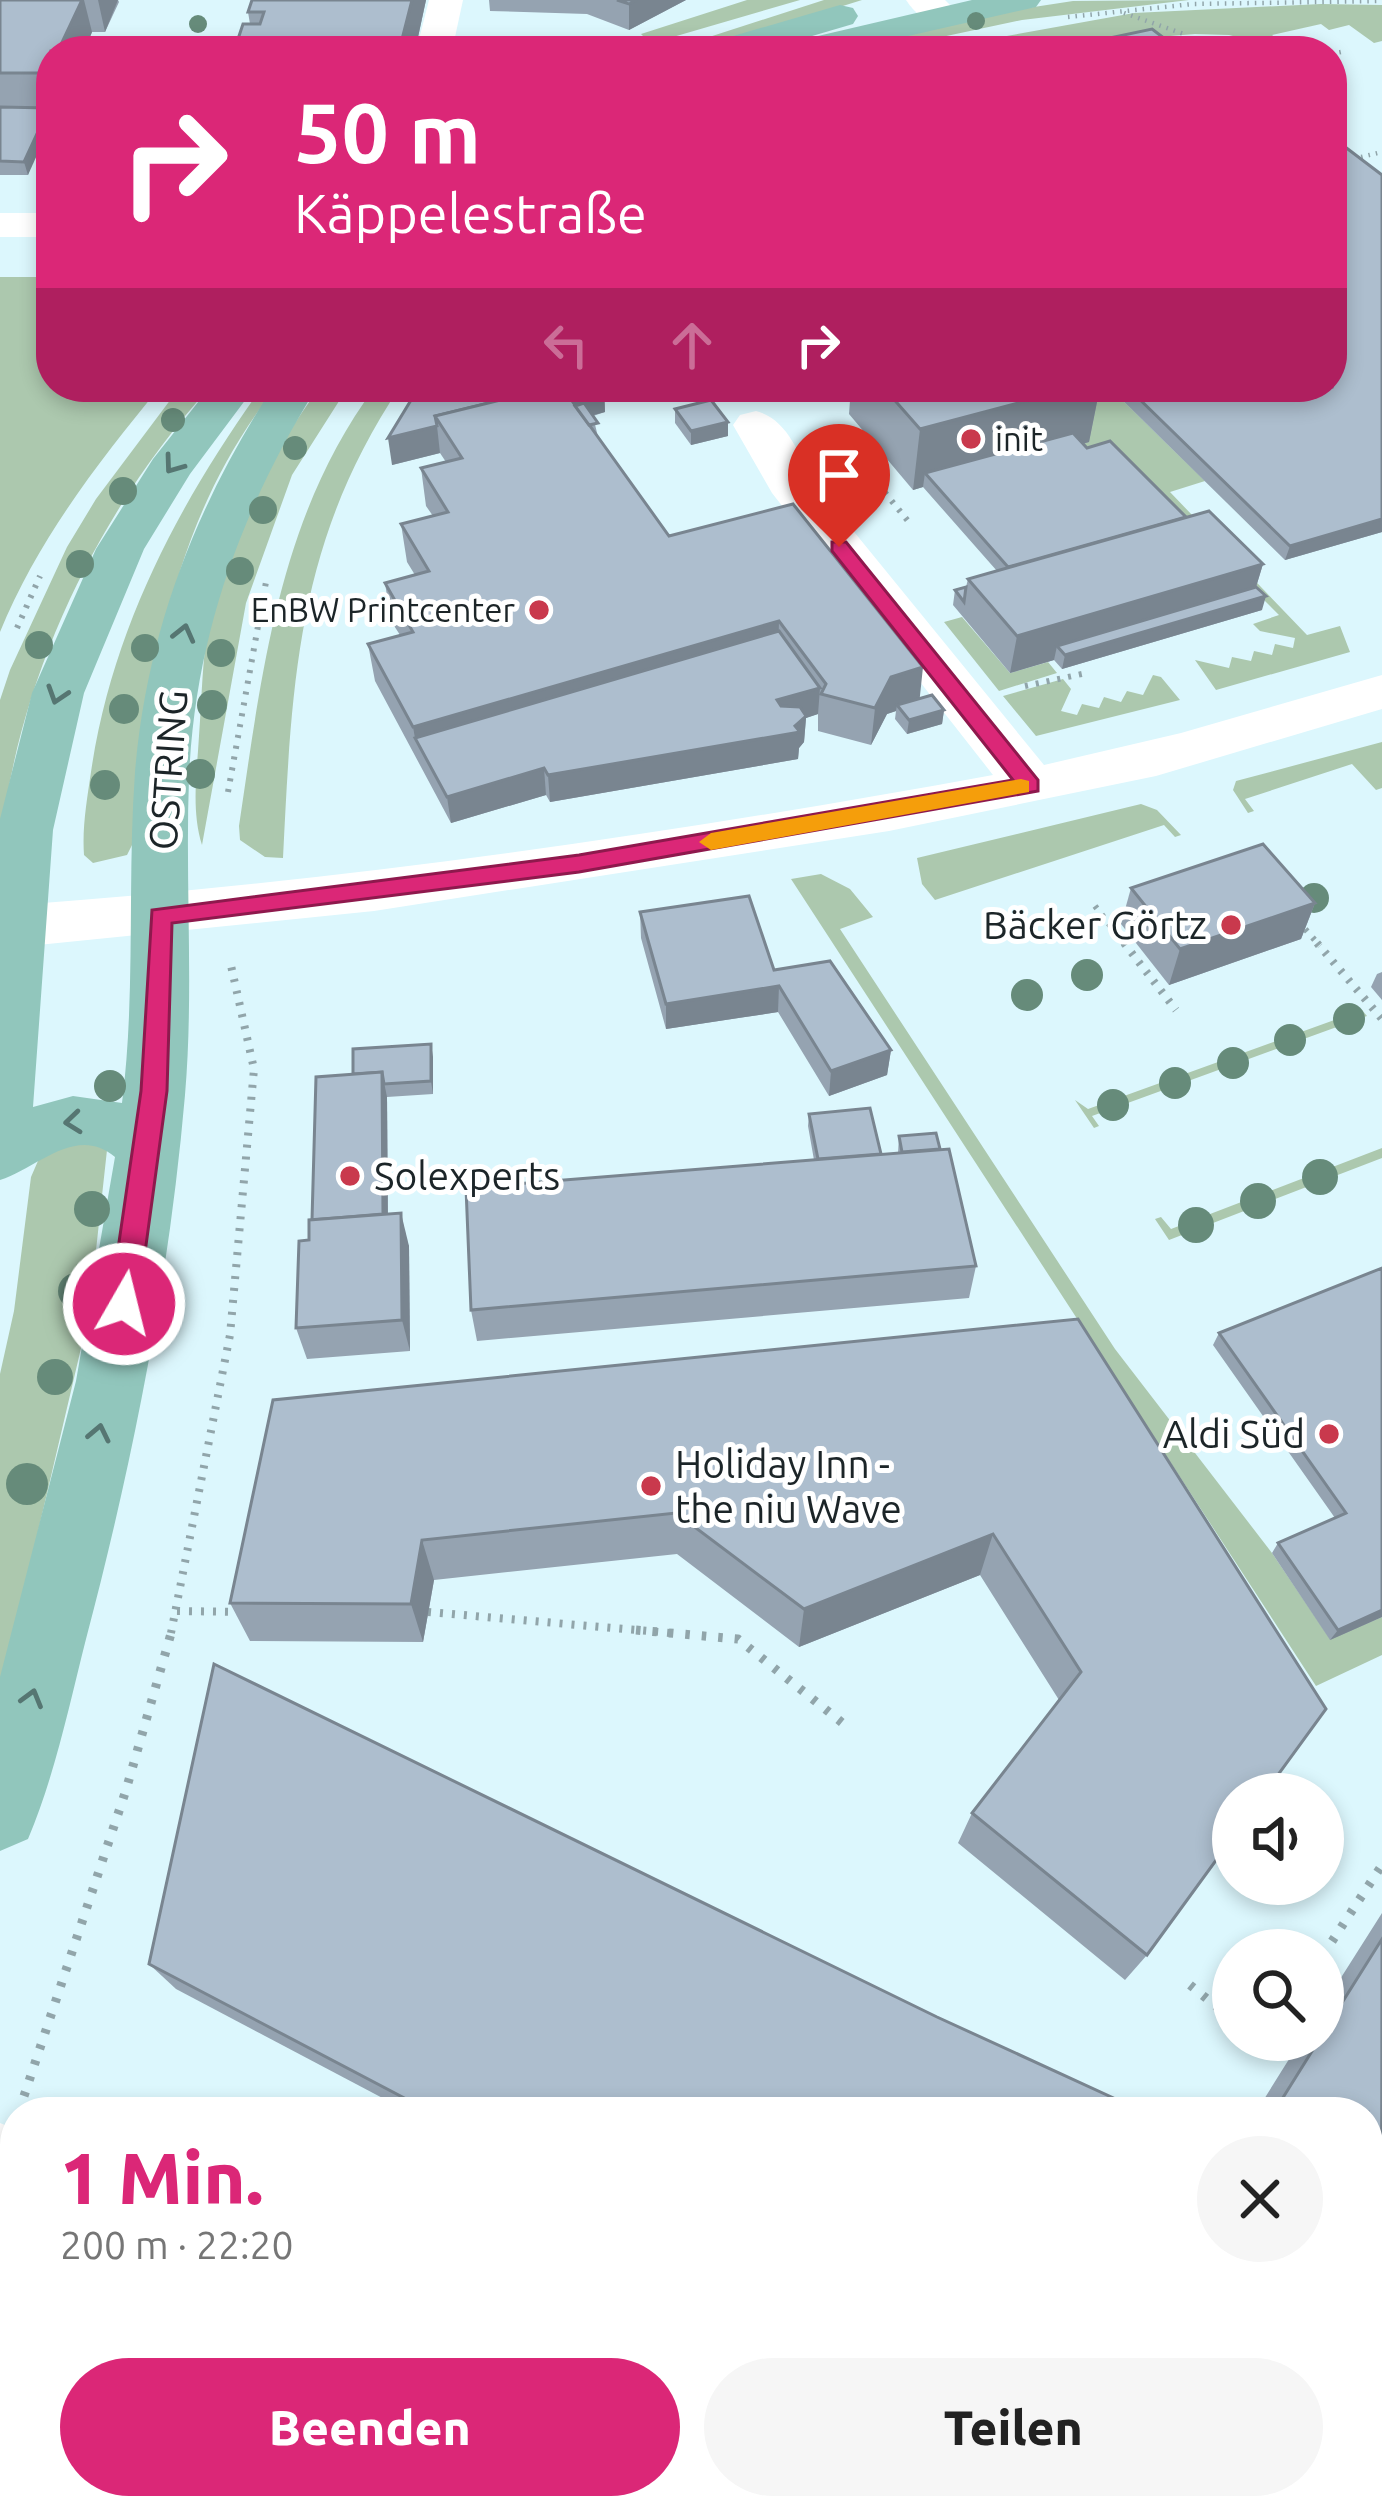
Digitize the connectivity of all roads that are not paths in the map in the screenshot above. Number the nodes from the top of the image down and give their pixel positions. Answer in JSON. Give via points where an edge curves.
{"nodes":[{"id":1,"x":446,"y":0,"type":"edge"},
{"id":2,"x":908,"y":0,"type":"edge"},
{"id":3,"x":1024,"y":0,"type":"edge"},
{"id":4,"x":954,"y":6,"type":"edge"},
{"id":5,"x":438,"y":36,"type":"edge"},
{"id":6,"x":777,"y":36,"type":"edge"},
{"id":7,"x":852,"y":36,"type":"edge"},
{"id":8,"x":0,"y":225,"type":"edge"},
{"id":9,"x":36,"y":225,"type":"edge"},
{"id":10,"x":222,"y":402,"type":"edge"},
{"id":11,"x":286,"y":402,"type":"edge"},
{"id":12,"x":756,"y":425,"type":"dead end"},
{"id":13,"x":1382,"y":692,"type":"edge"},
{"id":14,"x":1030,"y":785,"type":"junction"},
{"id":15,"x":190,"y":913,"type":"junction"},
{"id":16,"x":18,"y":926,"type":"junction"},
{"id":17,"x":0,"y":1134,"type":"edge"},
{"id":18,"x":146,"y":1147,"type":"junction"},
{"id":19,"x":0,"y":1155,"type":"edge"},
{"id":20,"x":0,"y":1811,"type":"edge"}],
"edges":[{"from":1,"to":5,"type":"street"},
{"from":2,"to":6,"type":"main road"},
{"from":3,"to":4,"type":"main road"},
{"from":4,"to":7,"type":"main road"},
{"from":8,"to":9,"type":"street"},
{"from":10,"to":16,"type":"main road","one_way":true,"via":[[145,506],[70,660],[32,787]]},
{"from":15,"to":11,"type":"main road","name":"OSTRING","one_way":true,"via":[[165,754],[180,649],[200,570],[244,469]]},
{"from":12,"to":14,"type":"street","via":[[789,483]]},
{"from":13,"to":14,"type":"street"},
{"from":14,"to":15,"type":"street","via":[[579,864]]},
{"from":15,"to":16,"type":"street"},
{"from":15,"to":18,"type":"main road","name":"OSTRING"},
{"from":16,"to":17,"type":"main road"},
{"from":18,"to":19,"type":"main road","one_way":true,"via":[[131,1131],[83,1118],[29,1133]]},
{"from":20,"to":18,"type":"main road","name":"OSTRING","one_way":true,"via":[[75,1547],[119,1342]]}]}
